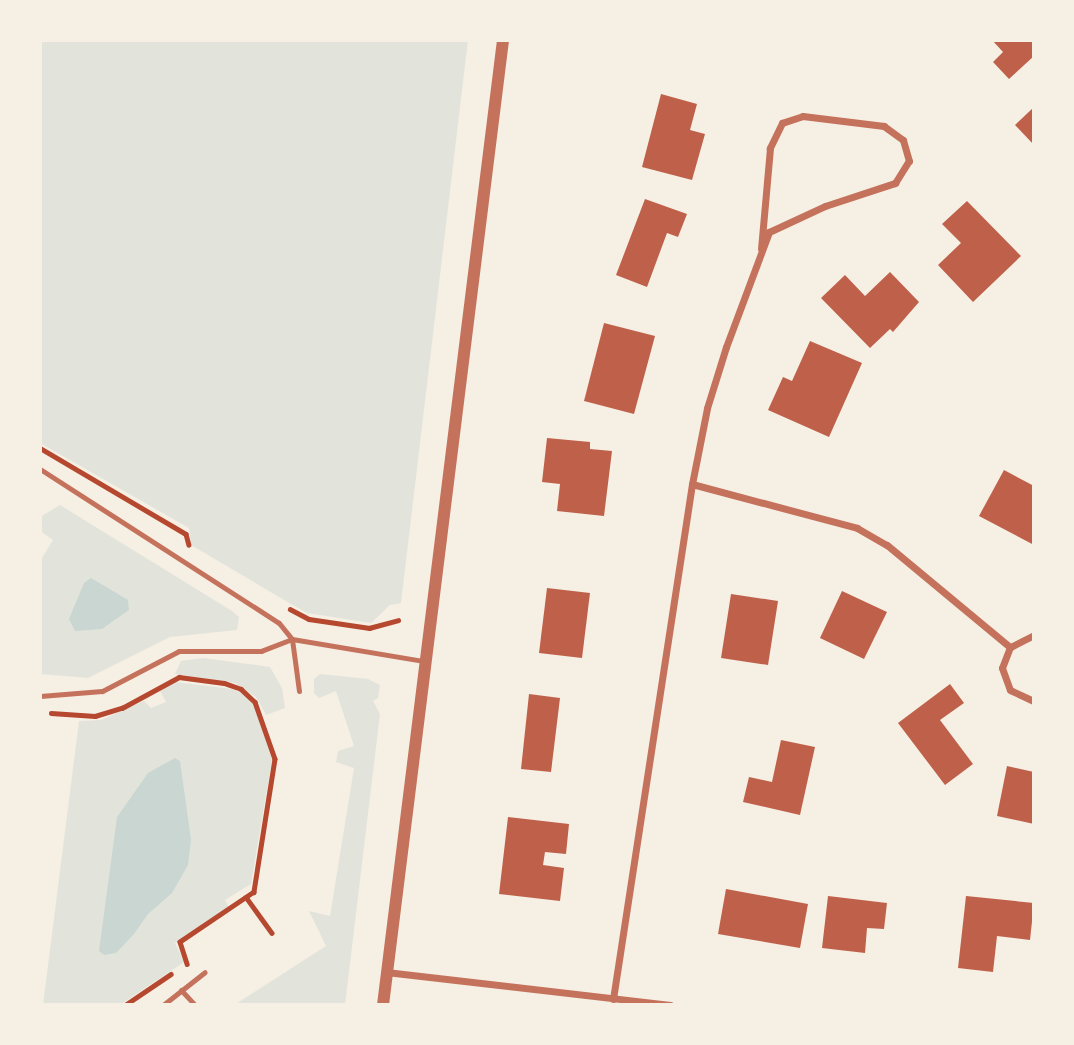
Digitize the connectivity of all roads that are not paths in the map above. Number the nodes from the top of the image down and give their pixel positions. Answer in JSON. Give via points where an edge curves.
{"nodes":[{"id":1,"x":503,"y":40,"type":"edge"},
{"id":2,"x":761,"y":249,"type":"junction"},
{"id":3,"x":40,"y":469,"type":"edge"},
{"id":4,"x":692,"y":484,"type":"junction"},
{"id":5,"x":1034,"y":635,"type":"edge"},
{"id":6,"x":292,"y":639,"type":"junction"},
{"id":7,"x":1010,"y":647,"type":"junction"},
{"id":8,"x":424,"y":661,"type":"junction"},
{"id":9,"x":299,"y":691,"type":"dead end"},
{"id":10,"x":40,"y":696,"type":"edge"},
{"id":11,"x":1034,"y":701,"type":"edge"},
{"id":12,"x":205,"y":972,"type":"dead end"},
{"id":13,"x":386,"y":972,"type":"junction"},
{"id":14,"x":181,"y":990,"type":"junction"},
{"id":15,"x":613,"y":999,"type":"junction"},
{"id":16,"x":163,"y":1005,"type":"edge"},
{"id":17,"x":195,"y":1005,"type":"edge"},
{"id":18,"x":383,"y":1005,"type":"edge"},
{"id":19,"x":670,"y":1005,"type":"edge"}],
"edges":[{"from":1,"to":8,"type":"street"},
{"from":2,"to":2,"type":"street","via":[[769,232],[801,216],[895,183],[909,161],[903,139],[884,127],[803,116],[782,123],[770,148]]},
{"from":2,"to":4,"type":"street","via":[[707,408]]},
{"from":3,"to":6,"type":"lane","via":[[279,623]]},
{"from":4,"to":7,"type":"street","via":[[857,528],[887,545]]},
{"from":4,"to":15,"type":"street"},
{"from":5,"to":7,"type":"street"},
{"from":6,"to":8,"type":"lane"},
{"from":6,"to":9,"type":"lane"},
{"from":6,"to":10,"type":"lane","via":[[261,651],[180,651],[103,691]]},
{"from":7,"to":11,"type":"street","via":[[1002,668],[1004,680],[1019,697]]},
{"from":8,"to":13,"type":"street"},
{"from":12,"to":14,"type":"lane"},
{"from":13,"to":15,"type":"street"},
{"from":13,"to":18,"type":"street"},
{"from":14,"to":16,"type":"lane"},
{"from":14,"to":17,"type":"lane"},
{"from":15,"to":19,"type":"street"}]}
